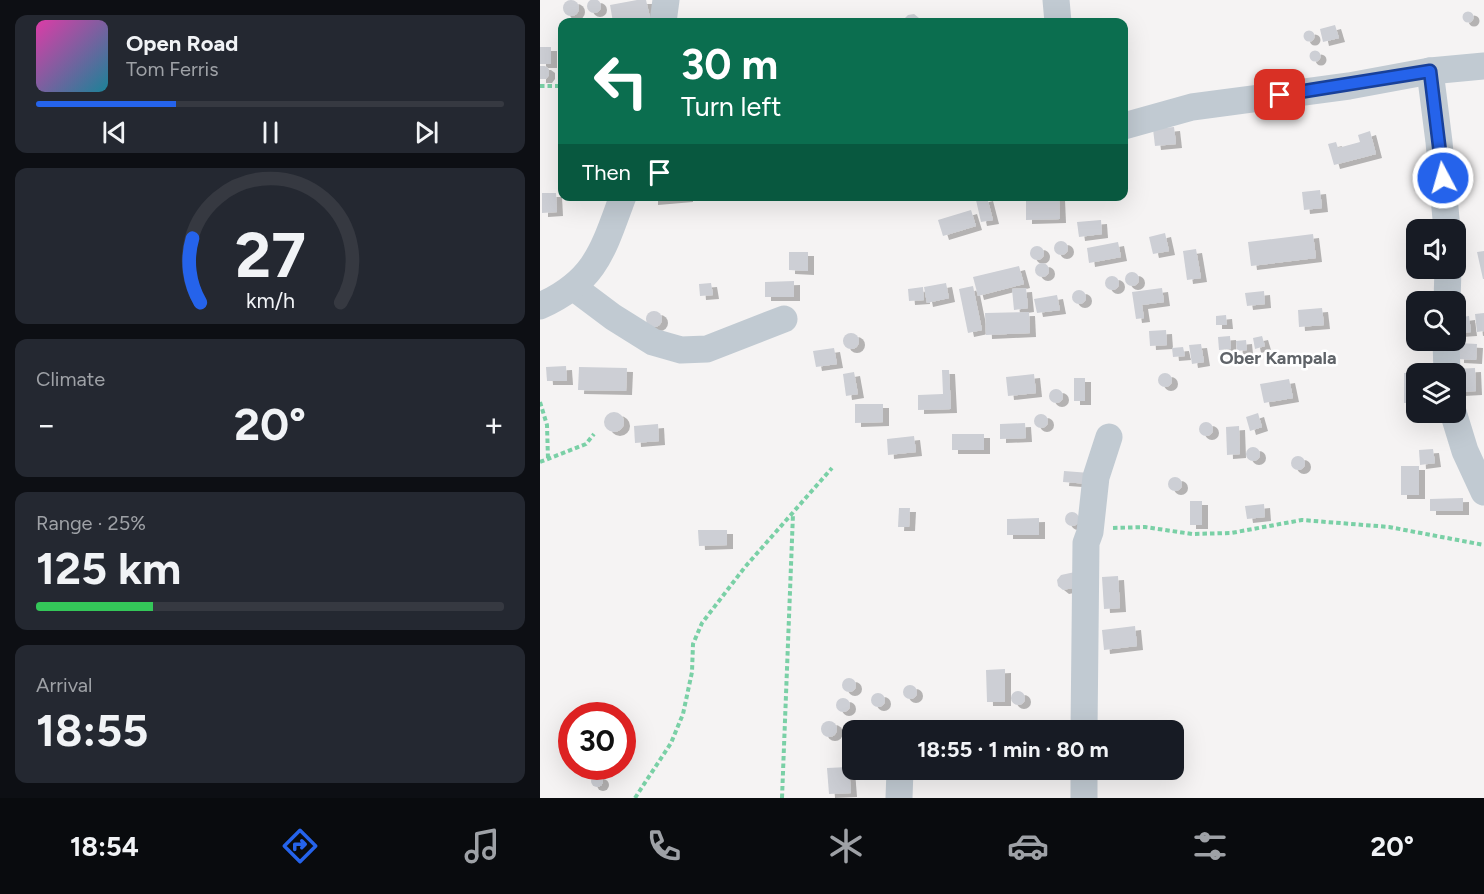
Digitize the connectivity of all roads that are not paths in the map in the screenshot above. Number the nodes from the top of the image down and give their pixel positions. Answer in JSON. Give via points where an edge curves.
{"nodes":[{"id":1,"x":666,"y":0,"type":"edge"},
{"id":2,"x":1056,"y":0,"type":"edge"},
{"id":3,"x":664,"y":18,"type":"edge"},
{"id":4,"x":1058,"y":18,"type":"edge"},
{"id":5,"x":1484,"y":66,"type":"edge"},
{"id":6,"x":1430,"y":71,"type":"junction"},
{"id":7,"x":1128,"y":125,"type":"edge"},
{"id":8,"x":621,"y":201,"type":"edge"},
{"id":9,"x":1446,"y":219,"type":"edge"},
{"id":10,"x":573,"y":287,"type":"junction"},
{"id":11,"x":540,"y":306,"type":"edge"},
{"id":12,"x":784,"y":319,"type":"dead end"},
{"id":13,"x":1456,"y":423,"type":"edge"},
{"id":14,"x":1109,"y":437,"type":"dead end"},
{"id":15,"x":1484,"y":492,"type":"edge"},
{"id":16,"x":1084,"y":720,"type":"edge"},
{"id":17,"x":900,"y":780,"type":"edge"},
{"id":18,"x":1084,"y":780,"type":"edge"},
{"id":19,"x":899,"y":798,"type":"edge"},
{"id":20,"x":1084,"y":798,"type":"edge"}],
"edges":[{"from":1,"to":3,"type":"street"},
{"from":2,"to":4,"type":"street"},
{"from":5,"to":6,"type":"street"},
{"from":6,"to":7,"type":"street","via":[[1192,106]]},
{"from":6,"to":9,"type":"street"},
{"from":8,"to":10,"type":"street","via":[[595,265]]},
{"from":10,"to":11,"type":"street"},
{"from":10,"to":12,"type":"street","via":[[653,342],[681,350],[707,349]]},
{"from":13,"to":15,"type":"street"},
{"from":14,"to":16,"type":"street","via":[[1096,477],[1086,553]]},
{"from":17,"to":19,"type":"street"},
{"from":18,"to":20,"type":"street"}]}
